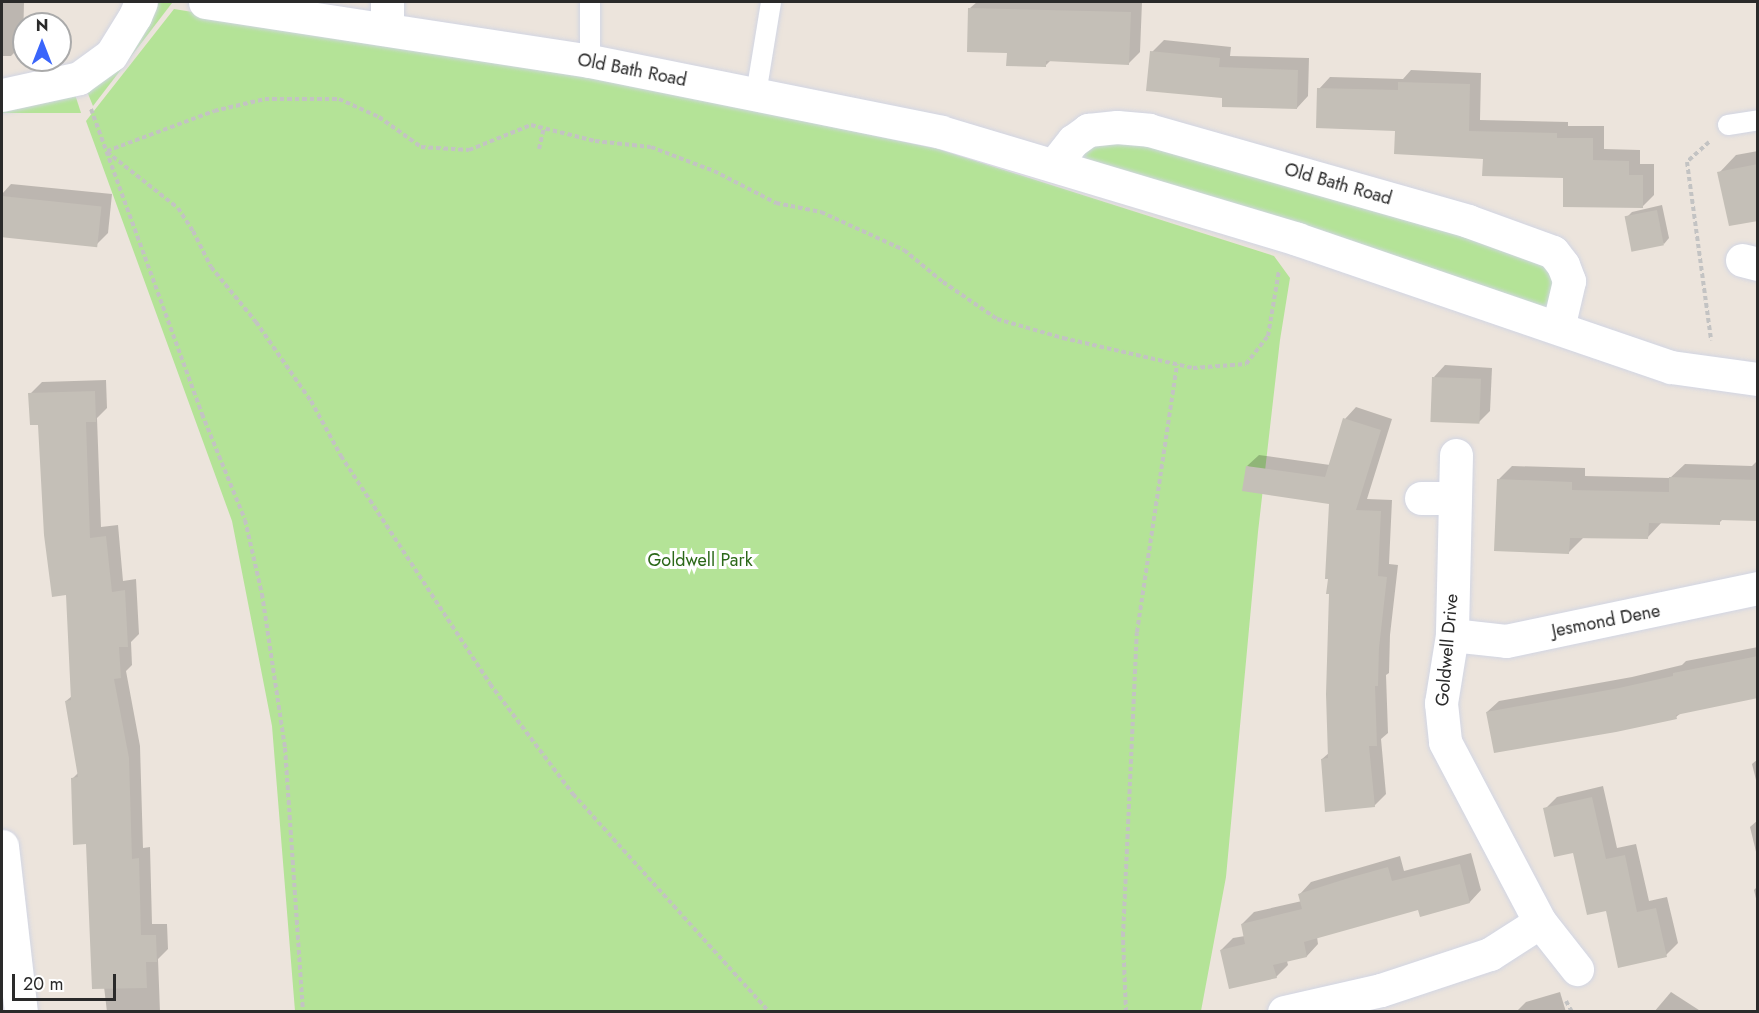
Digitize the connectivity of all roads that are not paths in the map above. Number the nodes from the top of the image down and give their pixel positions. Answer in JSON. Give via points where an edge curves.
{"nodes":[{"id":1,"x":141,"y":2,"type":"edge"},
{"id":2,"x":205,"y":2,"type":"edge"},
{"id":3,"x":590,"y":2,"type":"edge"},
{"id":4,"x":771,"y":2,"type":"edge"},
{"id":5,"x":387,"y":15,"type":"edge"},
{"id":6,"x":590,"y":62,"type":"junction"},
{"id":7,"x":756,"y":94,"type":"junction"},
{"id":8,"x":2,"y":95,"type":"edge"},
{"id":9,"x":1758,"y":120,"type":"edge"},
{"id":10,"x":1728,"y":126,"type":"road end"},
{"id":11,"x":1054,"y":165,"type":"junction"},
{"id":12,"x":1558,"y":328,"type":"junction"},
{"id":13,"x":1758,"y":379,"type":"edge"},
{"id":14,"x":1456,"y":455,"type":"dead end"},
{"id":15,"x":1421,"y":498,"type":"dead end"},
{"id":16,"x":1454,"y":498,"type":"junction"},
{"id":17,"x":1758,"y":588,"type":"edge"},
{"id":18,"x":1452,"y":634,"type":"junction"},
{"id":19,"x":2,"y":846,"type":"edge"},
{"id":20,"x":1540,"y":922,"type":"junction"},
{"id":21,"x":1577,"y":969,"type":"dead end"},
{"id":22,"x":1384,"y":1001,"type":"edge"},
{"id":23,"x":21,"y":1011,"type":"edge"},
{"id":24,"x":1284,"y":1011,"type":"edge"}],
"edges":[{"from":1,"to":8,"type":"street","via":[[111,55],[79,78]]},
{"from":2,"to":5,"type":"street","name":"Old Bath Road"},
{"from":3,"to":6,"type":"lane"},
{"from":4,"to":7,"type":"lane"},
{"from":5,"to":6,"type":"street","name":"Old Bath Road"},
{"from":6,"to":7,"type":"street","name":"Old Bath Road"},
{"from":7,"to":11,"type":"street","name":"Old Bath Road","via":[[941,132]]},
{"from":9,"to":10,"type":"lane"},
{"from":11,"to":12,"type":"street","name":"Old Bath Road"},
{"from":11,"to":12,"type":"street","name":"Old Bath Road","via":[[1073,141],[1088,130],[1149,130],[1468,221],[1553,252],[1569,281]]},
{"from":12,"to":13,"type":"street","name":"Old Bath Road","via":[[1671,367]]},
{"from":14,"to":16,"type":"street","name":"Goldwell Drive"},
{"from":15,"to":16,"type":"street"},
{"from":16,"to":18,"type":"street","name":"Goldwell Drive"},
{"from":17,"to":18,"type":"street","name":"Jesmond Dene","via":[[1506,641]]},
{"from":18,"to":20,"type":"street","name":"Goldwell Drive","via":[[1441,703],[1445,742]]},
{"from":19,"to":23,"type":"street"},
{"from":20,"to":21,"type":"street","name":"Goldwell Drive"},
{"from":20,"to":22,"type":"street","via":[[1490,954]]},
{"from":22,"to":24,"type":"street"}]}
